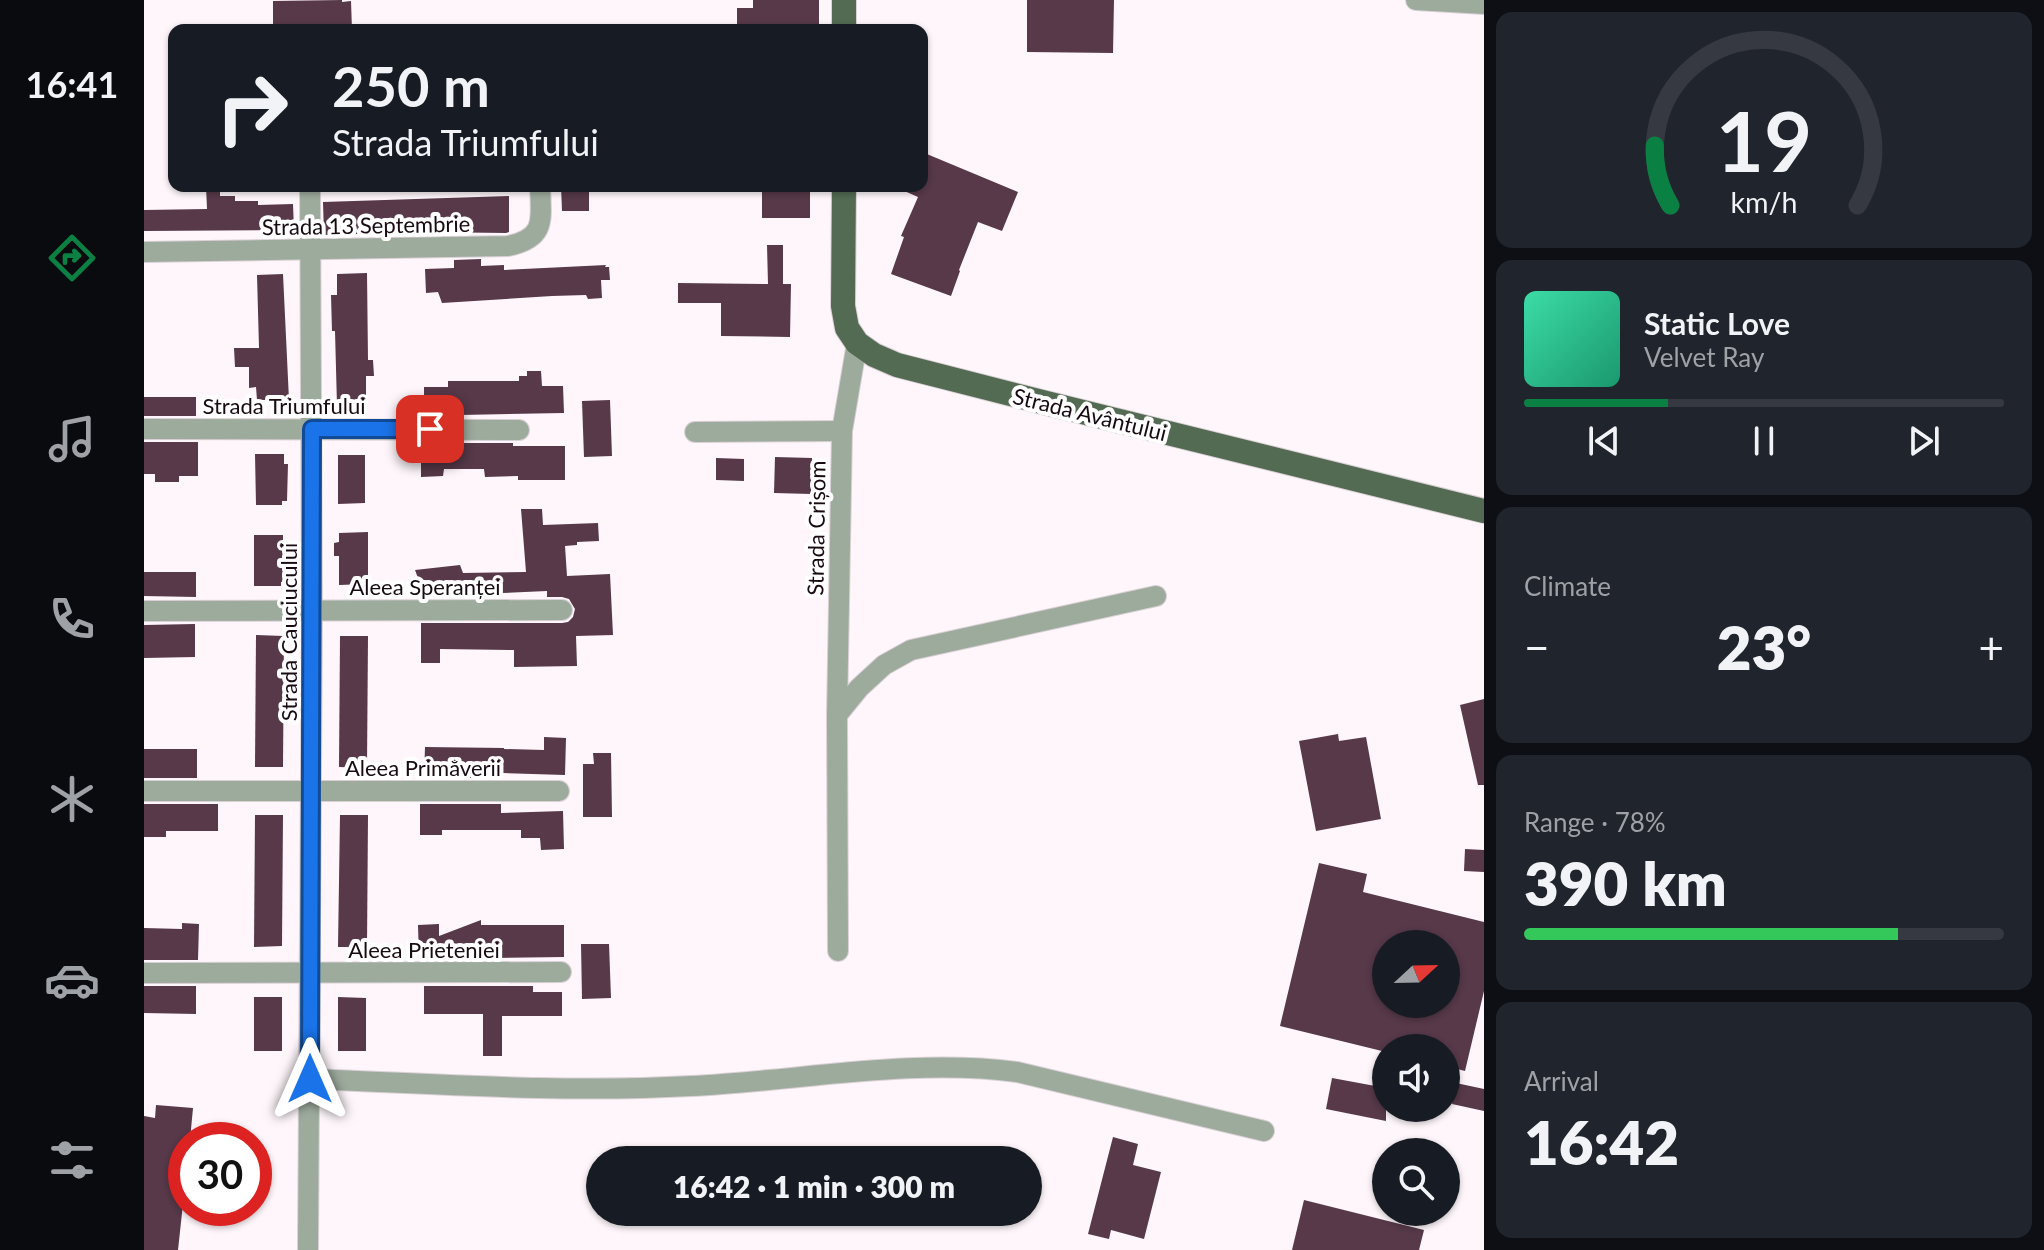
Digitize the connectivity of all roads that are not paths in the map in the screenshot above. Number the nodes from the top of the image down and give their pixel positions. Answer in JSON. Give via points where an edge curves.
{"nodes":[{"id":1,"x":844,"y":0,"type":"edge"},
{"id":2,"x":1416,"y":0,"type":"edge"},
{"id":3,"x":1440,"y":1,"type":"edge"},
{"id":4,"x":1484,"y":4,"type":"edge"},
{"id":5,"x":844,"y":24,"type":"edge"},
{"id":6,"x":310,"y":192,"type":"edge"},
{"id":7,"x":540,"y":192,"type":"edge"},
{"id":8,"x":844,"y":192,"type":"edge"},
{"id":9,"x":309,"y":250,"type":"junction"},
{"id":10,"x":144,"y":252,"type":"edge"},
{"id":11,"x":857,"y":343,"type":"junction"},
{"id":12,"x":144,"y":429,"type":"edge"},
{"id":13,"x":312,"y":429,"type":"junction"},
{"id":14,"x":519,"y":430,"type":"dead end"},
{"id":15,"x":842,"y":431,"type":"junction"},
{"id":16,"x":695,"y":432,"type":"dead end"},
{"id":17,"x":1484,"y":511,"type":"edge"},
{"id":18,"x":1156,"y":596,"type":"dead end"},
{"id":19,"x":312,"y":610,"type":"junction"},
{"id":20,"x":562,"y":610,"type":"dead end"},
{"id":21,"x":144,"y":611,"type":"edge"},
{"id":22,"x":837,"y":715,"type":"junction"},
{"id":23,"x":144,"y":791,"type":"edge"},
{"id":24,"x":311,"y":791,"type":"junction"},
{"id":25,"x":559,"y":791,"type":"dead end"},
{"id":26,"x":838,"y":951,"type":"dead end"},
{"id":27,"x":561,"y":972,"type":"dead end"},
{"id":28,"x":144,"y":973,"type":"edge"},
{"id":29,"x":311,"y":973,"type":"junction"},
{"id":30,"x":310,"y":1079,"type":"junction"},
{"id":31,"x":1264,"y":1131,"type":"dead end"},
{"id":32,"x":308,"y":1250,"type":"edge"}],
"edges":[{"from":1,"to":5,"type":"main road"},
{"from":2,"to":3,"type":"street"},
{"from":3,"to":4,"type":"street"},
{"from":6,"to":9,"type":"street","name":"Strada Cauciucului"},
{"from":7,"to":9,"type":"street","name":"Strada 13 Septembrie","via":[[541,224],[522,243]]},
{"from":8,"to":11,"type":"main road","via":[[843,306],[847,328]]},
{"from":9,"to":10,"type":"street","name":"Strada 13 Septembrie"},
{"from":9,"to":13,"type":"street","name":"Strada Cauciucului"},
{"from":11,"to":15,"type":"street","name":"Strada Crișom"},
{"from":11,"to":17,"type":"main road","name":"Strada Avântului","via":[[897,365]]},
{"from":12,"to":13,"type":"street","name":"Strada Triumfului"},
{"from":13,"to":14,"type":"street","name":"Strada Triumfului"},
{"from":13,"to":19,"type":"street","name":"Strada Cauciucului"},
{"from":15,"to":16,"type":"street"},
{"from":15,"to":22,"type":"street","name":"Strada Crișom"},
{"from":18,"to":22,"type":"street","via":[[911,650],[884,665]]},
{"from":19,"to":20,"type":"street","name":"Aleea Speranței"},
{"from":19,"to":21,"type":"street","name":"Aleea Speranței"},
{"from":19,"to":24,"type":"street","name":"Strada Cauciucului"},
{"from":22,"to":26,"type":"street","name":"Strada Crișom"},
{"from":23,"to":24,"type":"street","name":"Aleea Primăverii"},
{"from":24,"to":25,"type":"street","name":"Aleea Primăverii"},
{"from":24,"to":29,"type":"street","name":"Strada Cauciucului"},
{"from":27,"to":29,"type":"street","name":"Aleea Prieteniei"},
{"from":28,"to":29,"type":"street","name":"Aleea Prieteniei"},
{"from":29,"to":30,"type":"street","name":"Strada Cauciucului"},
{"from":30,"to":31,"type":"street","via":[[638,1089],[982,1067]]},
{"from":30,"to":32,"type":"street","name":"Strada Cauciucului"}]}
